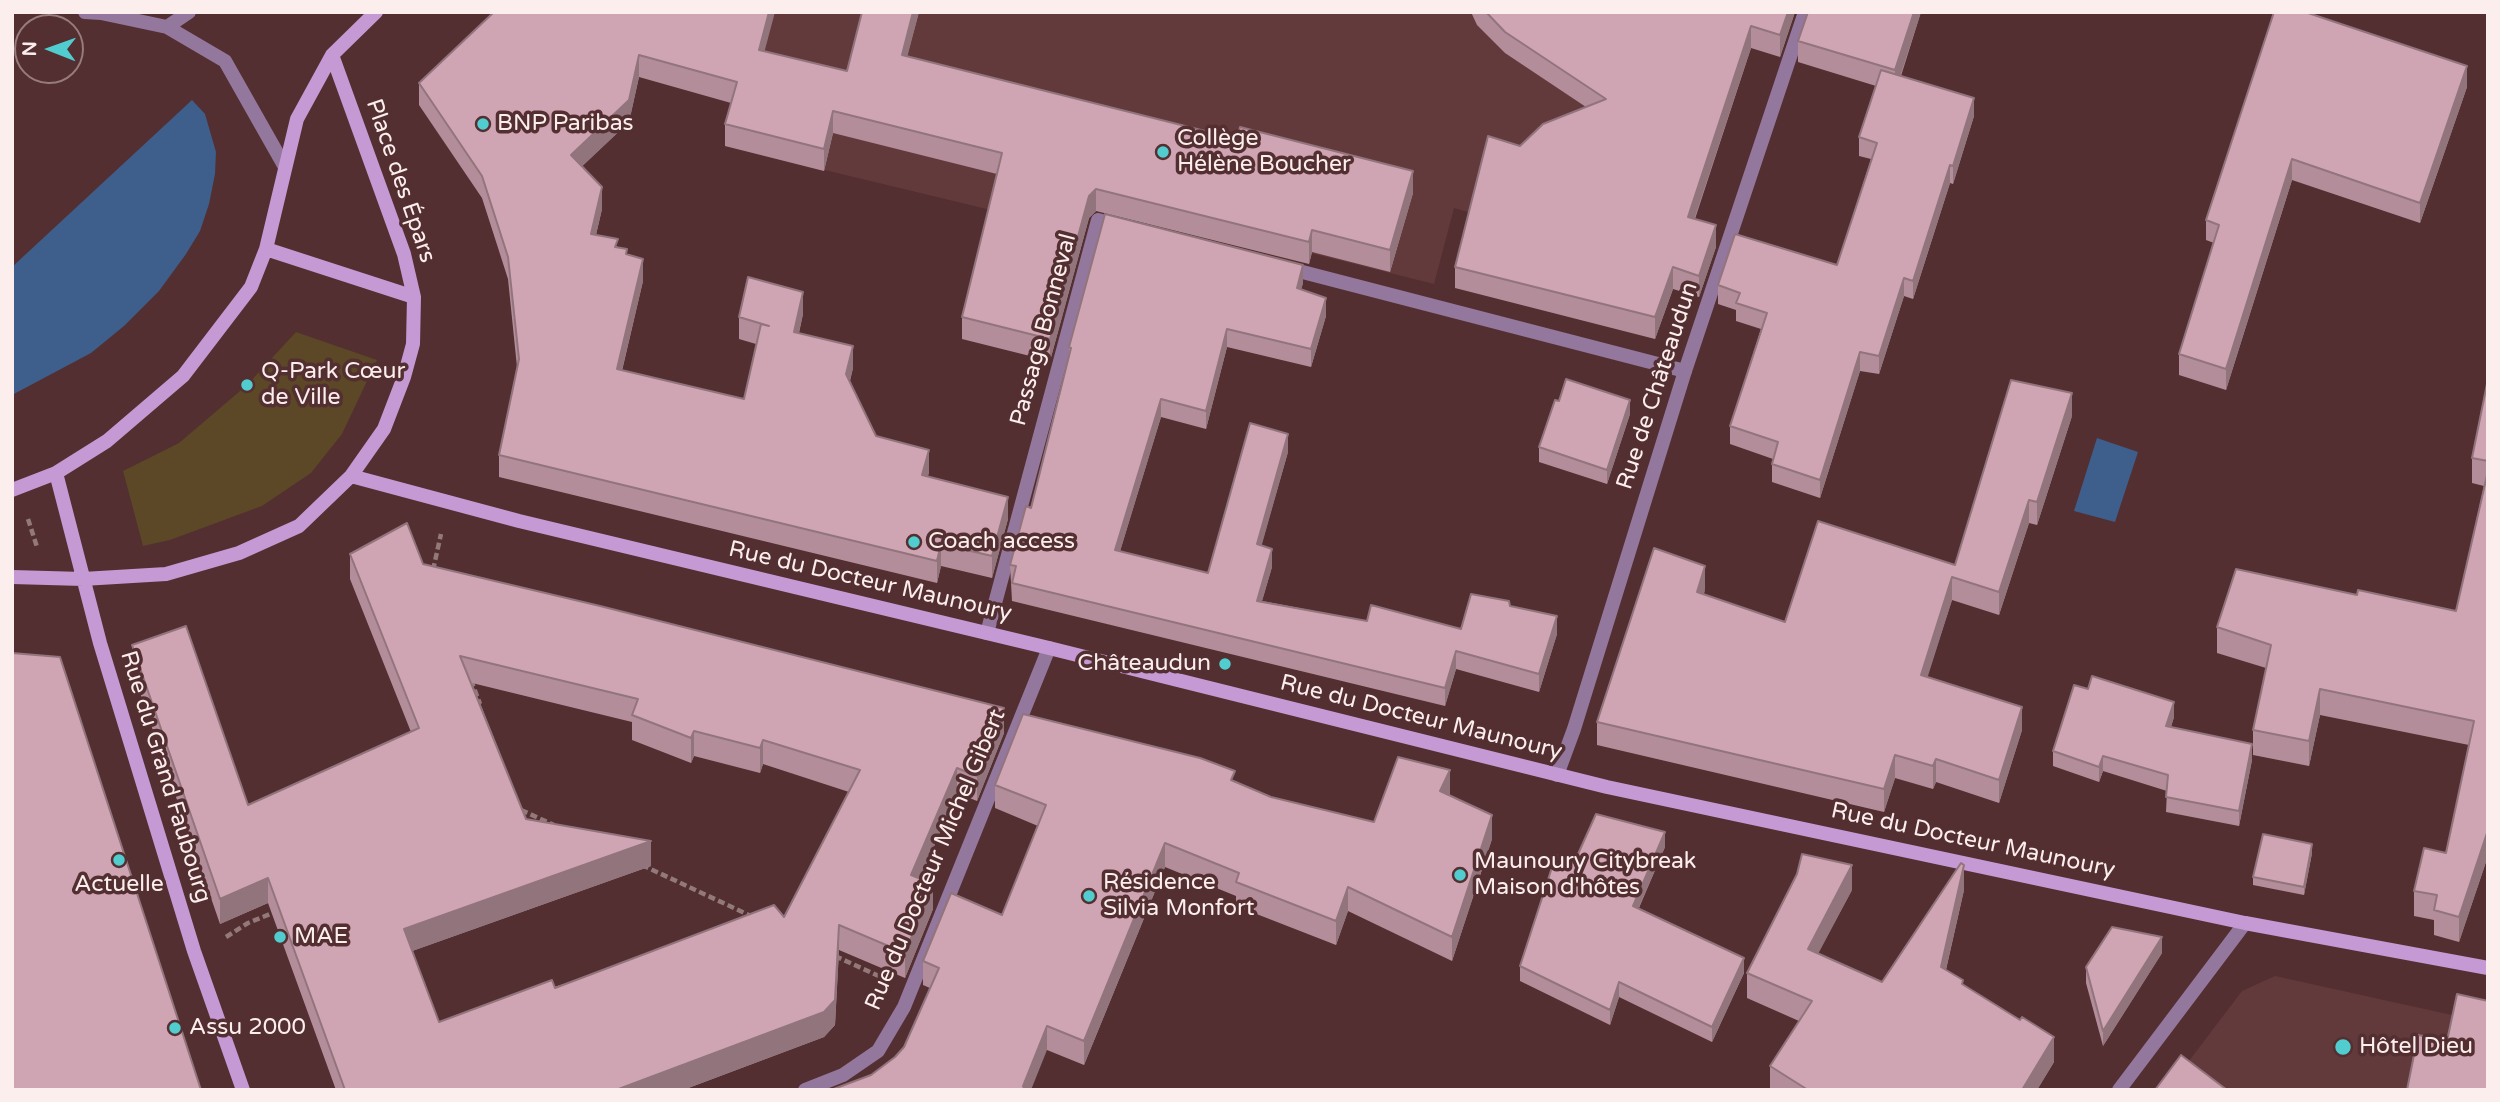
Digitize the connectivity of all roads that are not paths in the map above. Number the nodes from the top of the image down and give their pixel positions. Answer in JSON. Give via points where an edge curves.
{"nodes":[{"id":1,"x":85,"y":12,"type":"edge"},
{"id":2,"x":189,"y":12,"type":"edge"},
{"id":3,"x":376,"y":12,"type":"edge"},
{"id":4,"x":1805,"y":12,"type":"edge"},
{"id":5,"x":167,"y":27,"type":"junction"},
{"id":6,"x":332,"y":55,"type":"junction"},
{"id":7,"x":285,"y":167,"type":"junction"},
{"id":8,"x":1138,"y":230,"type":"edge"},
{"id":9,"x":265,"y":249,"type":"junction"},
{"id":10,"x":1271,"y":264,"type":"edge"},
{"id":11,"x":414,"y":297,"type":"junction"},
{"id":12,"x":1685,"y":371,"type":"junction"},
{"id":13,"x":56,"y":473,"type":"junction"},
{"id":14,"x":351,"y":476,"type":"junction"},
{"id":15,"x":15,"y":489,"type":"edge"},
{"id":16,"x":12,"y":577,"type":"edge"},
{"id":17,"x":83,"y":579,"type":"junction"},
{"id":18,"x":987,"y":633,"type":"junction"},
{"id":19,"x":1049,"y":648,"type":"junction"},
{"id":20,"x":1557,"y":775,"type":"junction"},
{"id":21,"x":2245,"y":923,"type":"junction"},
{"id":22,"x":2488,"y":968,"type":"edge"},
{"id":23,"x":243,"y":1090,"type":"edge"},
{"id":24,"x":805,"y":1090,"type":"edge"},
{"id":25,"x":2119,"y":1090,"type":"edge"}],
"edges":[{"from":1,"to":5,"type":"street"},
{"from":2,"to":5,"type":"street"},
{"from":3,"to":6,"type":"main road"},
{"from":4,"to":12,"type":"street","name":"Rue de Châteaudun"},
{"from":5,"to":7,"type":"street","via":[[225,61]]},
{"from":6,"to":7,"type":"main road","via":[[297,119]]},
{"from":6,"to":11,"type":"main road","name":"Place des Épars","via":[[404,254]]},
{"from":7,"to":9,"type":"main road"},
{"from":8,"to":18,"type":"street","name":"Passage Bonneval","via":[[1097,220]]},
{"from":9,"to":11,"type":"main road"},
{"from":9,"to":13,"type":"main road","via":[[251,287],[183,376],[107,440]]},
{"from":10,"to":12,"type":"street"},
{"from":11,"to":14,"type":"main road","name":"Place des Épars","via":[[413,344],[404,377],[384,429]]},
{"from":12,"to":20,"type":"street","name":"Rue de Châteaudun"},
{"from":13,"to":15,"type":"main road"},
{"from":13,"to":17,"type":"main road","name":"Rue du Grand Faubourg"},
{"from":14,"to":17,"type":"main road","name":"Place des Épars","via":[[299,526],[239,553],[166,574]]},
{"from":14,"to":18,"type":"main road","name":"Rue du Docteur Maunoury"},
{"from":16,"to":17,"type":"main road","name":"Place des Épars"},
{"from":17,"to":23,"type":"main road","name":"Rue du Grand Faubourg","via":[[194,951]]},
{"from":18,"to":19,"type":"main road","name":"Rue du Docteur Maunoury"},
{"from":19,"to":20,"type":"main road","name":"Rue du Docteur Maunoury"},
{"from":19,"to":24,"type":"street","name":"Rue du Docteur Michel Gibert","via":[[910,991],[878,1051],[843,1075]]},
{"from":20,"to":21,"type":"main road","name":"Rue du Docteur Maunoury"},
{"from":21,"to":22,"type":"main road","name":"Rue du Docteur Maunoury"},
{"from":21,"to":25,"type":"street"}]}
